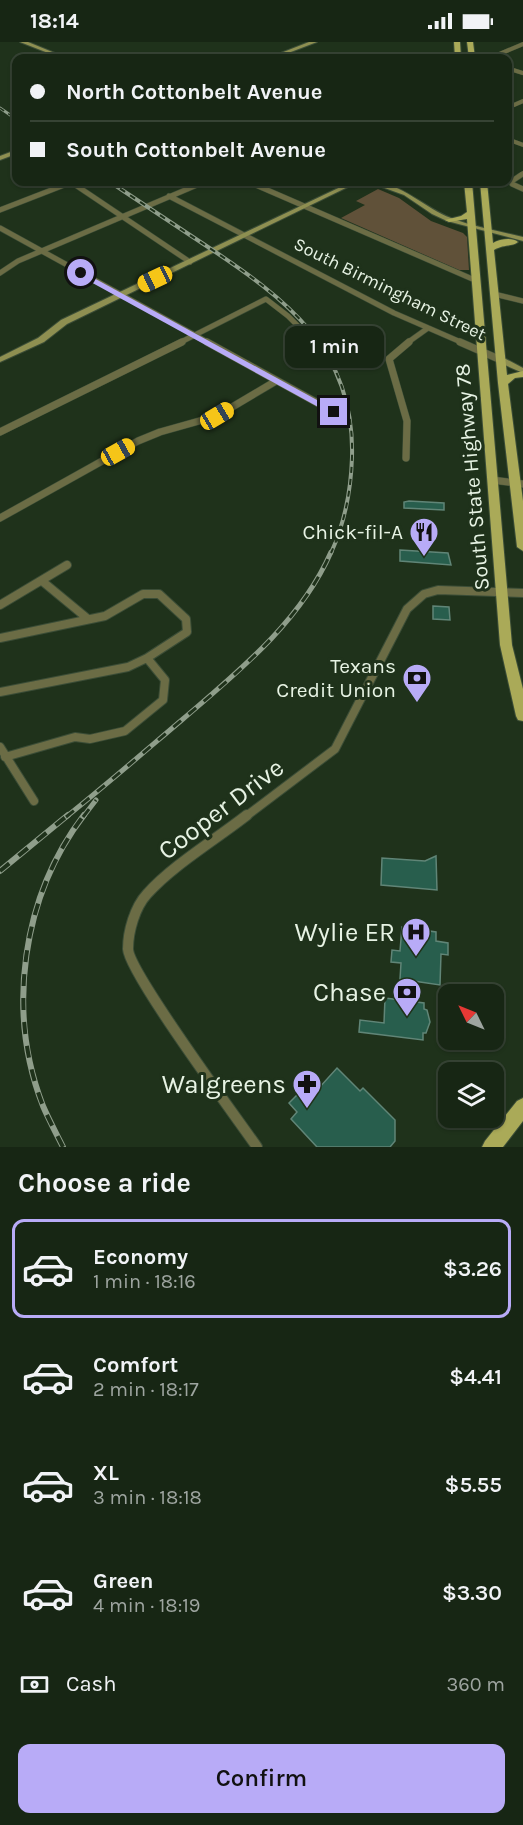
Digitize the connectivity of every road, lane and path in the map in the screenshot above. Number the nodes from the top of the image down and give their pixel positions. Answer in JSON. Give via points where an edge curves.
{"nodes":[{"id":1,"x":23,"y":42,"type":"edge"},
{"id":2,"x":35,"y":42,"type":"edge"},
{"id":3,"x":314,"y":42,"type":"edge"},
{"id":4,"x":522,"y":43,"type":"edge"},
{"id":5,"x":54,"y":54,"type":"edge"},
{"id":6,"x":65,"y":54,"type":"edge"},
{"id":7,"x":283,"y":54,"type":"edge"},
{"id":8,"x":499,"y":54,"type":"edge"},
{"id":9,"x":523,"y":100,"type":"edge"},
{"id":10,"x":515,"y":105,"type":"junction"},
{"id":11,"x":512,"y":106,"type":"edge"},
{"id":12,"x":523,"y":107,"type":"edge"},
{"id":13,"x":523,"y":173,"type":"edge"},
{"id":14,"x":61,"y":186,"type":"edge"},
{"id":15,"x":77,"y":186,"type":"edge"},
{"id":16,"x":194,"y":186,"type":"edge"},
{"id":17,"x":258,"y":186,"type":"edge"},
{"id":18,"x":347,"y":186,"type":"edge"},
{"id":19,"x":382,"y":186,"type":"edge"},
{"id":20,"x":383,"y":186,"type":"edge"},
{"id":21,"x":468,"y":186,"type":"edge"},
{"id":22,"x":484,"y":186,"type":"edge"},
{"id":23,"x":523,"y":189,"type":"edge"},
{"id":24,"x":170,"y":196,"type":"junction"},
{"id":25,"x":305,"y":206,"type":"junction"},
{"id":26,"x":0,"y":210,"type":"edge"},
{"id":27,"x":470,"y":213,"type":"junction"},
{"id":28,"x":122,"y":216,"type":"junction"},
{"id":29,"x":449,"y":220,"type":"junction"},
{"id":30,"x":0,"y":228,"type":"edge"},
{"id":31,"x":472,"y":229,"type":"junction"},
{"id":32,"x":490,"y":233,"type":"junction"},
{"id":33,"x":244,"y":236,"type":"junction"},
{"id":34,"x":520,"y":242,"type":"edge"},
{"id":35,"x":491,"y":248,"type":"junction"},
{"id":36,"x":41,"y":251,"type":"junction"},
{"id":37,"x":190,"y":262,"type":"junction"},
{"id":38,"x":0,"y":273,"type":"edge"},
{"id":39,"x":477,"y":281,"type":"junction"},
{"id":40,"x":494,"y":294,"type":"junction"},
{"id":41,"x":121,"y":295,"type":"junction"},
{"id":42,"x":523,"y":301,"type":"edge"},
{"id":43,"x":428,"y":328,"type":"junction"},
{"id":44,"x":194,"y":337,"type":"junction"},
{"id":45,"x":311,"y":339,"type":"dead end"},
{"id":46,"x":481,"y":351,"type":"junction"},
{"id":47,"x":0,"y":360,"type":"edge"},
{"id":48,"x":501,"y":360,"type":"junction"},
{"id":49,"x":523,"y":372,"type":"edge"},
{"id":50,"x":276,"y":381,"type":"junction"},
{"id":51,"x":504,"y":383,"type":"junction"},
{"id":52,"x":334,"y":412,"type":"dead end"},
{"id":53,"x":0,"y":432,"type":"edge"},
{"id":54,"x":406,"y":458,"type":"dead end"},
{"id":55,"x":492,"y":480,"type":"junction"},
{"id":56,"x":519,"y":483,"type":"edge"},
{"id":57,"x":0,"y":518,"type":"edge"},
{"id":58,"x":523,"y":547,"type":"edge"},
{"id":59,"x":67,"y":565,"type":"dead end"},
{"id":60,"x":42,"y":581,"type":"junction"},
{"id":61,"x":501,"y":592,"type":"junction"},
{"id":62,"x":523,"y":592,"type":"edge"},
{"id":63,"x":0,"y":605,"type":"edge"},
{"id":64,"x":88,"y":619,"type":"junction"},
{"id":65,"x":0,"y":638,"type":"edge"},
{"id":66,"x":147,"y":658,"type":"junction"},
{"id":67,"x":0,"y":692,"type":"edge"},
{"id":68,"x":523,"y":716,"type":"edge"},
{"id":69,"x":0,"y":747,"type":"edge"},
{"id":70,"x":5,"y":757,"type":"junction"},
{"id":71,"x":34,"y":801,"type":"dead end"},
{"id":72,"x":523,"y":1107,"type":"edge"},
{"id":73,"x":256,"y":1147,"type":"edge"},
{"id":74,"x":491,"y":1147,"type":"edge"}],
"edges":[{"from":1,"to":5,"type":"main road"},
{"from":2,"to":6,"type":"main road"},
{"from":3,"to":7,"type":"main road"},
{"from":4,"to":8,"type":"street"},
{"from":9,"to":10,"type":"street"},
{"from":10,"to":11,"type":"street"},
{"from":10,"to":12,"type":"street"},
{"from":13,"to":23,"type":"street","via":[[512,184]]},
{"from":14,"to":26,"type":"street"},
{"from":15,"to":28,"type":"street"},
{"from":16,"to":24,"type":"street"},
{"from":17,"to":25,"type":"street"},
{"from":18,"to":25,"type":"main road"},
{"from":19,"to":31,"type":"main road","via":[[433,219]]},
{"from":20,"to":29,"type":"main road","via":[[411,196]]},
{"from":21,"to":27,"type":"main road","name":"South State Highway 78"},
{"from":22,"to":32,"type":"main road","name":"South State Highway 78"},
{"from":24,"to":28,"type":"street"},
{"from":24,"to":33,"type":"street","name":"South Birmingham Street"},
{"from":25,"to":33,"type":"main road"},
{"from":25,"to":39,"type":"street"},
{"from":27,"to":29,"type":"main road"},
{"from":27,"to":31,"type":"main road","name":"South State Highway 78"},
{"from":28,"to":36,"type":"street"},
{"from":28,"to":37,"type":"street"},
{"from":29,"to":31,"type":"main road"},
{"from":30,"to":36,"type":"street"},
{"from":31,"to":32,"type":"main road"},
{"from":31,"to":39,"type":"main road","name":"South State Highway 78"},
{"from":32,"to":34,"type":"main road"},
{"from":32,"to":35,"type":"main road","name":"South State Highway 78"},
{"from":33,"to":37,"type":"main road"},
{"from":33,"to":43,"type":"street","name":"South Birmingham Street"},
{"from":34,"to":35,"type":"main road","via":[[500,242]]},
{"from":35,"to":40,"type":"main road","name":"South State Highway 78"},
{"from":36,"to":38,"type":"street"},
{"from":36,"to":41,"type":"street"},
{"from":37,"to":41,"type":"main road"},
{"from":39,"to":46,"type":"main road","name":"South State Highway 78"},
{"from":40,"to":42,"type":"street"},
{"from":40,"to":48,"type":"main road","name":"South State Highway 78"},
{"from":41,"to":44,"type":"street"},
{"from":41,"to":47,"type":"main road","via":[[64,322],[41,340]]},
{"from":43,"to":46,"type":"street","name":"South Birmingham Street"},
{"from":43,"to":54,"type":"street","via":[[389,359],[406,421]]},
{"from":44,"to":45,"type":"street","via":[[266,298]]},
{"from":44,"to":50,"type":"street"},
{"from":44,"to":53,"type":"street"},
{"from":46,"to":48,"type":"street","name":"South Birmingham Street"},
{"from":46,"to":55,"type":"main road","name":"South State Highway 78"},
{"from":48,"to":49,"type":"main road","name":"South Birmingham Street"},
{"from":48,"to":51,"type":"main road","name":"South State Highway 78"},
{"from":49,"to":51,"type":"main road"},
{"from":50,"to":52,"type":"street"},
{"from":50,"to":57,"type":"street","via":[[217,416],[138,441]]},
{"from":51,"to":56,"type":"main road","name":"South State Highway 78"},
{"from":55,"to":56,"type":"street"},
{"from":55,"to":61,"type":"main road","name":"South State Highway 78"},
{"from":56,"to":58,"type":"main road","name":"South State Highway 78"},
{"from":59,"to":60,"type":"street"},
{"from":60,"to":63,"type":"street"},
{"from":60,"to":64,"type":"street"},
{"from":61,"to":62,"type":"street","name":"Cooper Drive"},
{"from":61,"to":68,"type":"main road","name":"South State Highway 78","via":[[506,645]]},
{"from":61,"to":73,"type":"street","name":"Cooper Drive","via":[[438,590],[424,594],[407,609],[335,749],[171,873],[146,895],[134,916],[128,951],[145,985]]},
{"from":64,"to":65,"type":"street"},
{"from":64,"to":66,"type":"street","via":[[105,616],[143,594],[159,594],[186,619],[187,632]]},
{"from":66,"to":67,"type":"street","via":[[128,666]]},
{"from":66,"to":70,"type":"street","via":[[165,680],[163,700],[125,730],[90,739],[75,737]]},
{"from":69,"to":70,"type":"street"},
{"from":70,"to":71,"type":"street"},
{"from":72,"to":74,"type":"main road"}]}
